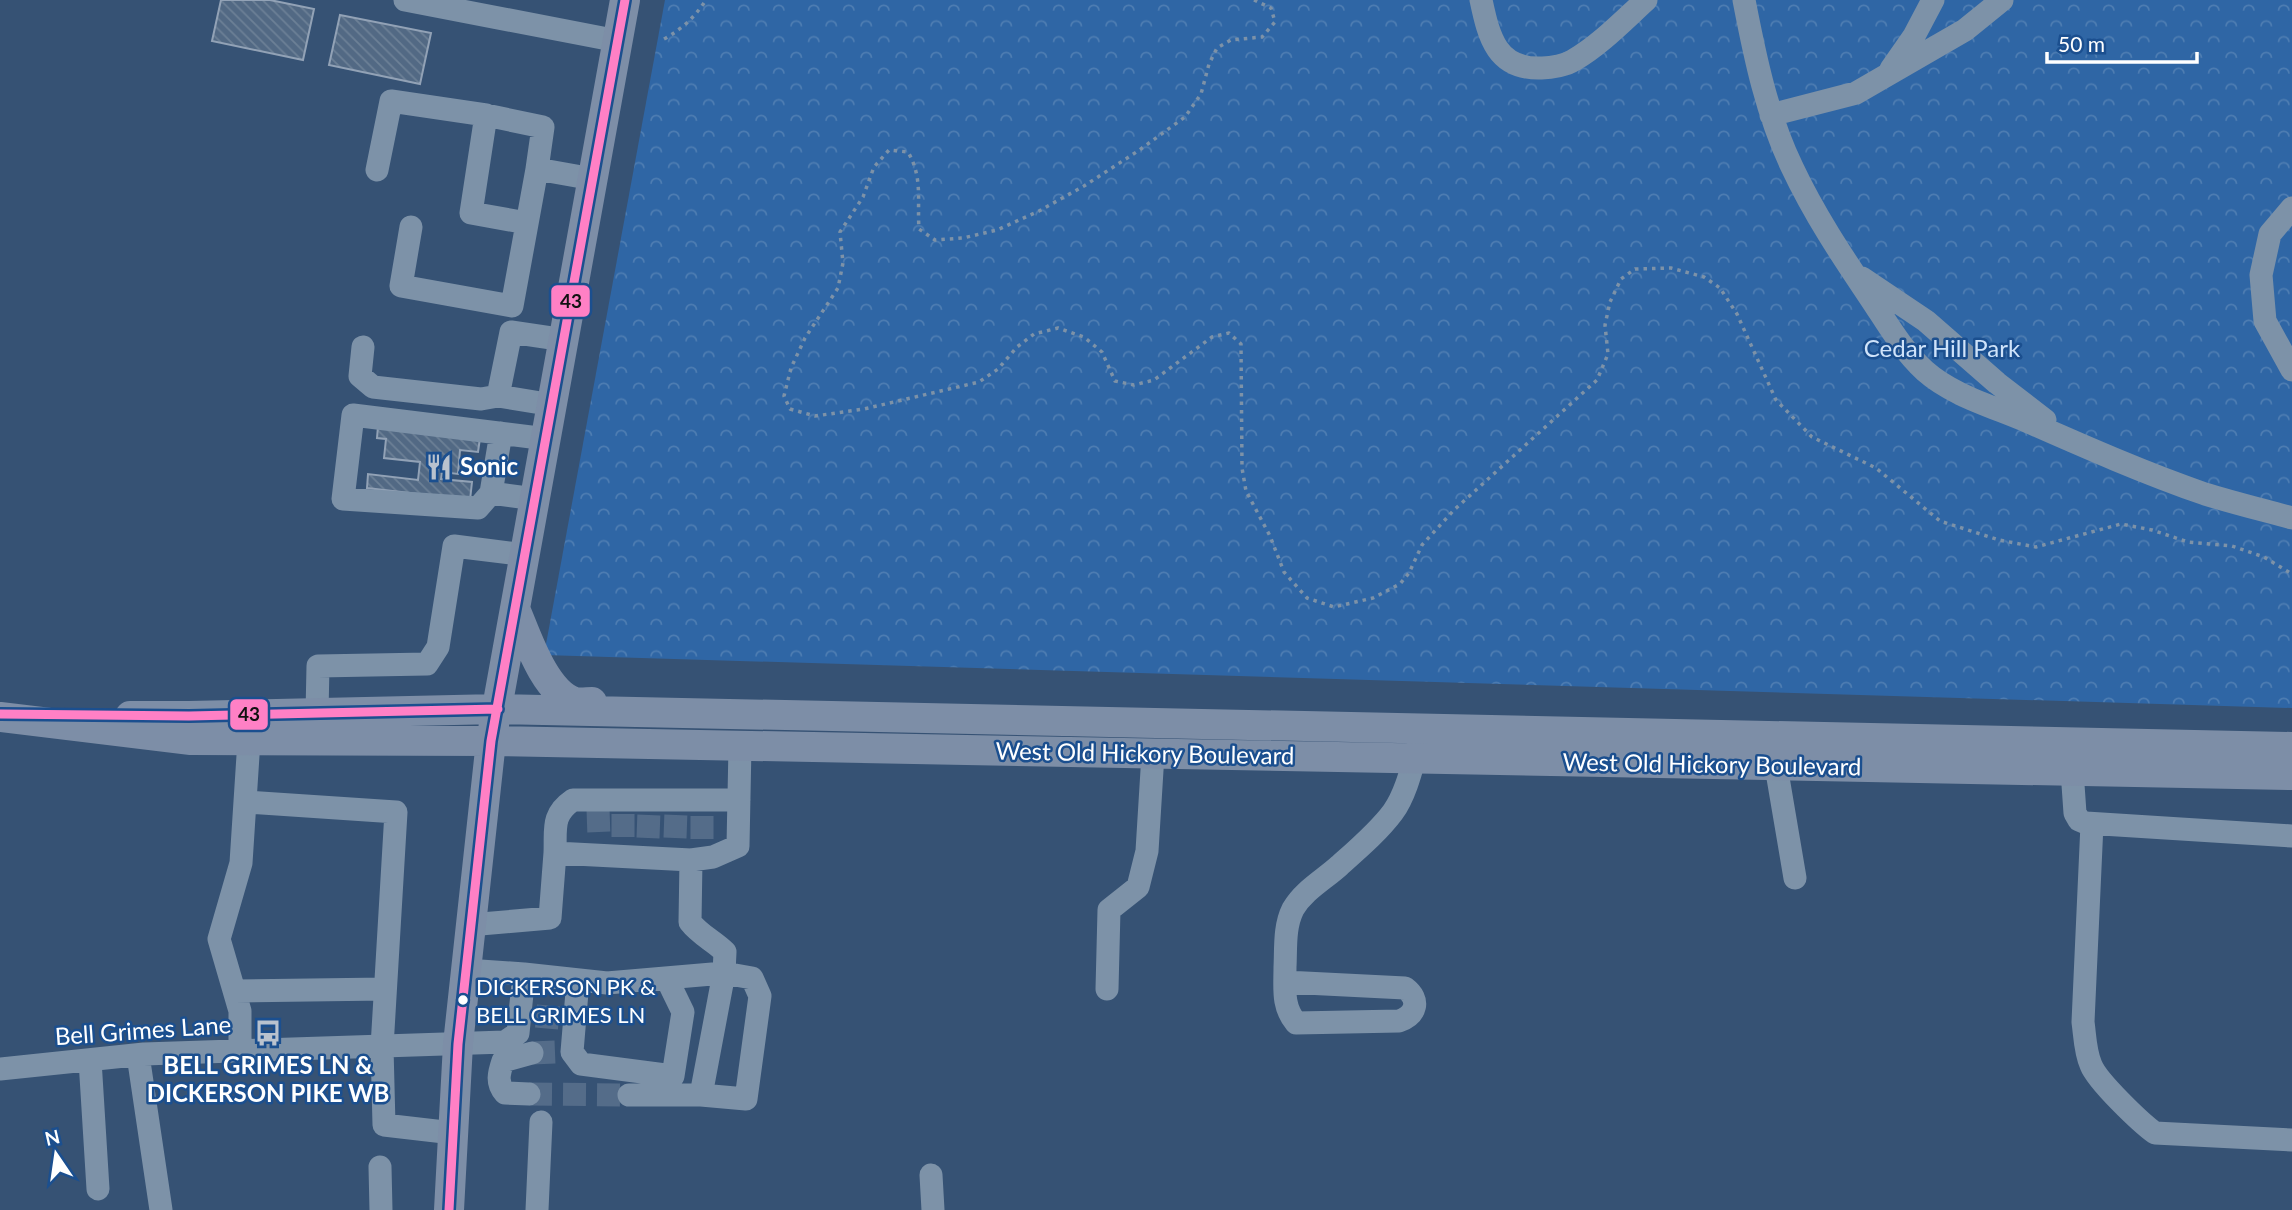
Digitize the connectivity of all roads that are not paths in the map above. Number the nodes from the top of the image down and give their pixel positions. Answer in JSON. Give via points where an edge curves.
{"nodes":[{"id":1,"x":405,"y":0,"type":"edge"},
{"id":2,"x":625,"y":0,"type":"edge"},
{"id":3,"x":1480,"y":0,"type":"edge"},
{"id":4,"x":1646,"y":0,"type":"edge"},
{"id":5,"x":1744,"y":0,"type":"edge"},
{"id":6,"x":1933,"y":0,"type":"edge"},
{"id":7,"x":2002,"y":0,"type":"edge"},
{"id":8,"x":618,"y":40,"type":"junction"},
{"id":9,"x":1887,"y":75,"type":"junction"},
{"id":10,"x":486,"y":115,"type":"junction"},
{"id":11,"x":1771,"y":115,"type":"junction"},
{"id":12,"x":537,"y":169,"type":"junction"},
{"id":13,"x":377,"y":170,"type":"dead end"},
{"id":14,"x":593,"y":179,"type":"junction"},
{"id":15,"x":2292,"y":208,"type":"edge"},
{"id":16,"x":527,"y":223,"type":"junction"},
{"id":17,"x":411,"y":227,"type":"dead end"},
{"id":18,"x":1851,"y":270,"type":"junction"},
{"id":19,"x":565,"y":340,"type":"junction"},
{"id":20,"x":363,"y":347,"type":"dead end"},
{"id":21,"x":2292,"y":370,"type":"edge"},
{"id":22,"x":498,"y":396,"type":"junction"},
{"id":23,"x":553,"y":405,"type":"junction"},
{"id":24,"x":501,"y":433,"type":"junction"},
{"id":25,"x":547,"y":439,"type":"junction"},
{"id":26,"x":2081,"y":445,"type":"junction"},
{"id":27,"x":491,"y":493,"type":"junction"},
{"id":28,"x":535,"y":499,"type":"junction"},
{"id":29,"x":2292,"y":518,"type":"edge"},
{"id":30,"x":526,"y":555,"type":"junction"},
{"id":31,"x":516,"y":611,"type":"junction"},
{"id":32,"x":498,"y":709,"type":"junction"},
{"id":33,"x":317,"y":713,"type":"junction"},
{"id":34,"x":726,"y":713,"type":"junction"},
{"id":35,"x":0,"y":716,"type":"edge"},
{"id":36,"x":1422,"y":729,"type":"junction"},
{"id":37,"x":249,"y":740,"type":"junction"},
{"id":38,"x":491,"y":741,"type":"junction"},
{"id":39,"x":740,"y":746,"type":"junction"},
{"id":40,"x":2292,"y":747,"type":"edge"},
{"id":41,"x":1153,"y":754,"type":"junction"},
{"id":42,"x":2071,"y":757,"type":"junction"},
{"id":43,"x":1414,"y":759,"type":"junction"},
{"id":44,"x":1776,"y":766,"type":"junction"},
{"id":45,"x":2292,"y":775,"type":"edge"},
{"id":46,"x":739,"y":800,"type":"junction"},
{"id":47,"x":245,"y":802,"type":"junction"},
{"id":48,"x":2092,"y":824,"type":"junction"},
{"id":49,"x":2292,"y":836,"type":"edge"},
{"id":50,"x":689,"y":851,"type":"junction"},
{"id":51,"x":555,"y":853,"type":"junction"},
{"id":52,"x":1795,"y":878,"type":"dead end"},
{"id":53,"x":469,"y":925,"type":"junction"},
{"id":54,"x":466,"y":970,"type":"junction"},
{"id":55,"x":724,"y":973,"type":"junction"},
{"id":56,"x":524,"y":974,"type":"junction"},
{"id":57,"x":667,"y":979,"type":"junction"},
{"id":58,"x":578,"y":980,"type":"junction"},
{"id":59,"x":1285,"y":982,"type":"junction"},
{"id":60,"x":385,"y":989,"type":"junction"},
{"id":61,"x":1107,"y":989,"type":"dead end"},
{"id":62,"x":235,"y":991,"type":"junction"},
{"id":63,"x":547,"y":1017,"type":"junction"},
{"id":64,"x":458,"y":1044,"type":"junction"},
{"id":65,"x":382,"y":1047,"type":"junction"},
{"id":66,"x":240,"y":1051,"type":"junction"},
{"id":67,"x":532,"y":1053,"type":"tunnel mouth"},
{"id":68,"x":138,"y":1055,"type":"junction"},
{"id":69,"x":90,"y":1060,"type":"junction"},
{"id":70,"x":0,"y":1069,"type":"edge"},
{"id":71,"x":529,"y":1094,"type":"tunnel mouth"},
{"id":72,"x":629,"y":1095,"type":"tunnel mouth"},
{"id":73,"x":701,"y":1095,"type":"junction"},
{"id":74,"x":541,"y":1122,"type":"dead end"},
{"id":75,"x":453,"y":1133,"type":"junction"},
{"id":76,"x":2292,"y":1140,"type":"edge"},
{"id":77,"x":380,"y":1167,"type":"dead end"},
{"id":78,"x":931,"y":1175,"type":"dead end"},
{"id":79,"x":98,"y":1189,"type":"dead end"},
{"id":80,"x":161,"y":1210,"type":"edge"},
{"id":81,"x":381,"y":1210,"type":"edge"},
{"id":82,"x":449,"y":1210,"type":"edge"},
{"id":83,"x":537,"y":1210,"type":"edge"},
{"id":84,"x":933,"y":1210,"type":"edge"}],
"edges":[{"from":1,"to":8,"type":"street"},
{"from":2,"to":8,"type":"main road"},
{"from":3,"to":4,"type":"street","via":[[1488,32],[1507,61],[1525,69],[1573,61]]},
{"from":5,"to":11,"type":"street"},
{"from":6,"to":9,"type":"street"},
{"from":7,"to":9,"type":"street","via":[[1965,30]]},
{"from":8,"to":14,"type":"main road"},
{"from":9,"to":11,"type":"street","via":[[1856,93]]},
{"from":10,"to":12,"type":"street","via":[[543,127]]},
{"from":10,"to":13,"type":"street","via":[[391,101]]},
{"from":10,"to":16,"type":"street","via":[[471,213]]},
{"from":11,"to":18,"type":"street","via":[[1813,209]]},
{"from":12,"to":14,"type":"street"},
{"from":12,"to":16,"type":"street"},
{"from":14,"to":19,"type":"main road"},
{"from":15,"to":21,"type":"street","via":[[2270,234],[2261,275],[2265,321]]},
{"from":16,"to":17,"type":"street","via":[[512,306],[401,286]]},
{"from":18,"to":26,"type":"street","via":[[1926,321],[1997,383]]},
{"from":18,"to":26,"type":"street","via":[[1924,370],[1965,395]]},
{"from":19,"to":22,"type":"street","via":[[511,332]]},
{"from":19,"to":23,"type":"main road"},
{"from":20,"to":22,"type":"street","via":[[360,376],[373,387],[481,399]]},
{"from":22,"to":23,"type":"street"},
{"from":23,"to":25,"type":"main road"},
{"from":24,"to":25,"type":"street"},
{"from":24,"to":27,"type":"street"},
{"from":24,"to":27,"type":"street","via":[[353,415],[344,499],[478,508]]},
{"from":25,"to":28,"type":"main road"},
{"from":26,"to":29,"type":"street","via":[[2205,494]]},
{"from":27,"to":28,"type":"street"},
{"from":28,"to":30,"type":"main road"},
{"from":30,"to":31,"type":"main road"},
{"from":30,"to":33,"type":"street","via":[[454,546],[438,647],[427,664],[318,666]]},
{"from":31,"to":32,"type":"main road"},
{"from":31,"to":34,"type":"main road","via":[[542,670],[557,691],[575,702],[709,705]]},
{"from":32,"to":33,"type":"main road","name":"West Old Hickory Boulevard"},
{"from":32,"to":34,"type":"main road","name":"West Old Hickory Boulevard"},
{"from":32,"to":38,"type":"main road"},
{"from":33,"to":35,"type":"main road","name":"West Old Hickory Boulevard"},
{"from":34,"to":36,"type":"main road","name":"West Old Hickory Boulevard"},
{"from":35,"to":37,"type":"main road","name":"West Old Hickory Boulevard","via":[[191,740]]},
{"from":36,"to":42,"type":"main road","name":"West Old Hickory Boulevard"},
{"from":36,"to":43,"type":"street"},
{"from":37,"to":38,"type":"main road","name":"West Old Hickory Boulevard"},
{"from":37,"to":47,"type":"street"},
{"from":38,"to":39,"type":"main road","name":"West Old Hickory Boulevard"},
{"from":38,"to":53,"type":"main road"},
{"from":39,"to":41,"type":"main road","name":"West Old Hickory Boulevard"},
{"from":39,"to":46,"type":"street"},
{"from":40,"to":42,"type":"main road","name":"West Old Hickory Boulevard"},
{"from":41,"to":43,"type":"main road","name":"West Old Hickory Boulevard"},
{"from":41,"to":61,"type":"street","via":[[1147,850],[1138,887],[1109,910]]},
{"from":42,"to":44,"type":"main road","name":"West Old Hickory Boulevard"},
{"from":42,"to":45,"type":"main road","name":"West Old Hickory Boulevard"},
{"from":42,"to":48,"type":"street","via":[[2075,813],[2078,820]]},
{"from":43,"to":44,"type":"main road","name":"West Old Hickory Boulevard"},
{"from":43,"to":59,"type":"street","via":[[1394,811],[1293,910],[1286,930]]},
{"from":44,"to":52,"type":"street"},
{"from":46,"to":50,"type":"street","via":[[738,846],[713,857]]},
{"from":46,"to":51,"type":"street","via":[[702,806],[649,806],[573,800],[557,814]]},
{"from":47,"to":60,"type":"street","via":[[396,812]]},
{"from":47,"to":62,"type":"street","via":[[241,863],[219,939]]},
{"from":48,"to":49,"type":"street"},
{"from":48,"to":76,"type":"street","via":[[2083,1022],[2091,1068],[2141,1124],[2155,1133]]},
{"from":50,"to":51,"type":"street","via":[[598,846]]},
{"from":50,"to":55,"type":"street","via":[[690,922],[724,953]]},
{"from":51,"to":53,"type":"street","via":[[550,918]]},
{"from":53,"to":54,"type":"main road"},
{"from":54,"to":56,"type":"street"},
{"from":54,"to":64,"type":"main road"},
{"from":55,"to":57,"type":"street"},
{"from":55,"to":73,"type":"street"},
{"from":55,"to":73,"type":"street","via":[[752,978],[760,996],[746,1098]]},
{"from":56,"to":58,"type":"street"},
{"from":56,"to":63,"type":"street"},
{"from":57,"to":58,"type":"street","via":[[607,984]]},
{"from":57,"to":63,"type":"street","via":[[683,1012],[673,1076],[581,1064],[564,1052]]},
{"from":58,"to":63,"type":"street"},
{"from":59,"to":59,"type":"street","via":[[1285,1003],[1296,1023],[1398,1021],[1414,1012],[1416,1002],[1405,988]]},
{"from":60,"to":62,"type":"street"},
{"from":60,"to":65,"type":"street"},
{"from":62,"to":66,"type":"street"},
{"from":63,"to":64,"type":"street","name":"Bell Grimes Lane","via":[[505,1042]]},
{"from":64,"to":65,"type":"street","name":"Bell Grimes Lane"},
{"from":64,"to":75,"type":"main road"},
{"from":65,"to":66,"type":"street","name":"Bell Grimes Lane"},
{"from":65,"to":75,"type":"street","via":[[384,1125]]},
{"from":66,"to":68,"type":"street","name":"Bell Grimes Lane"},
{"from":67,"to":71,"type":"street","via":[[503,1061],[499,1073],[505,1093]]},
{"from":68,"to":69,"type":"street","name":"Bell Grimes Lane"},
{"from":68,"to":80,"type":"street"},
{"from":69,"to":70,"type":"street","name":"Bell Grimes Lane"},
{"from":69,"to":79,"type":"street"},
{"from":72,"to":73,"type":"street"},
{"from":74,"to":83,"type":"street"},
{"from":75,"to":82,"type":"main road"},
{"from":77,"to":81,"type":"street"},
{"from":78,"to":84,"type":"street"}]}
